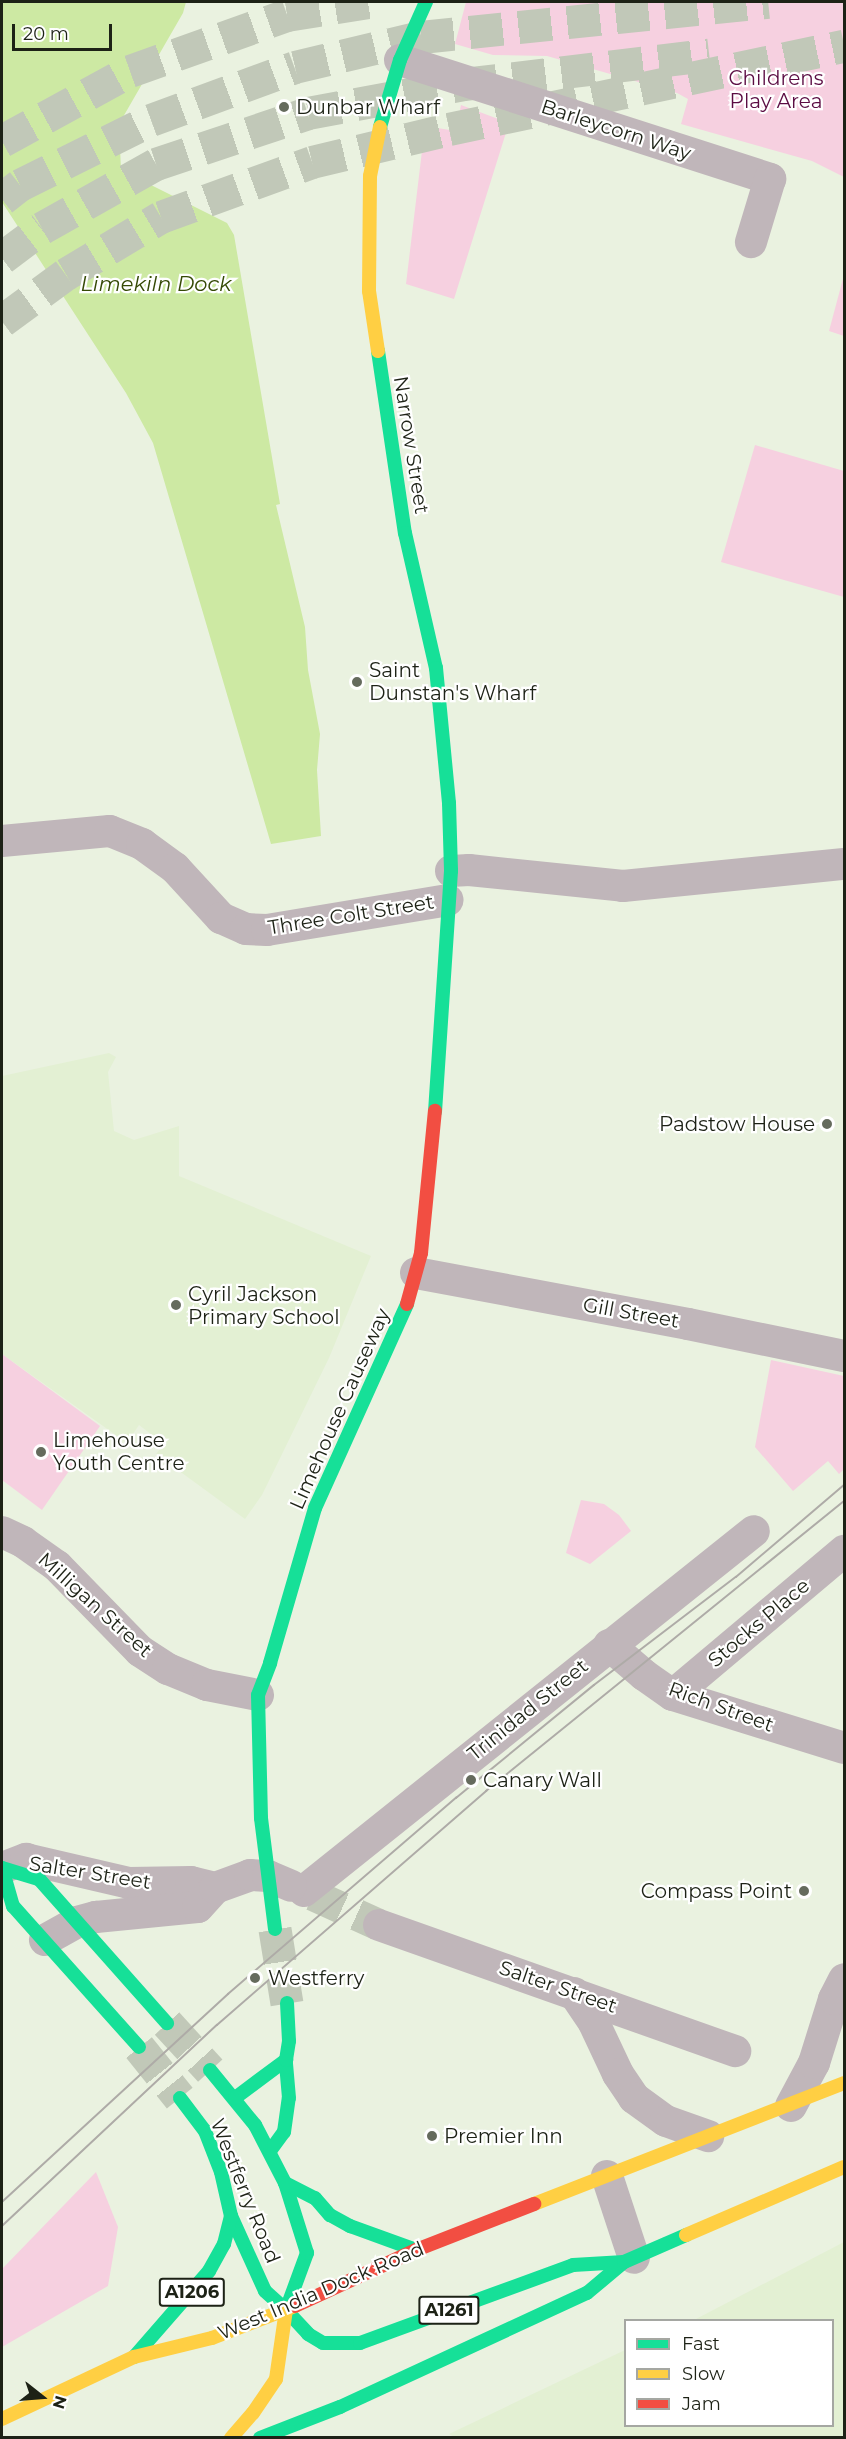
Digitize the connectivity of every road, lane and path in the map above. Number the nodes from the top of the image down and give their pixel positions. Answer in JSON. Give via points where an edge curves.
{"nodes":[{"id":1,"x":426,"y":2,"type":"edge"},
{"id":2,"x":400,"y":60,"type":"junction"},
{"id":3,"x":751,"y":242,"type":"dead end"},
{"id":4,"x":2,"y":842,"type":"edge"},
{"id":5,"x":844,"y":864,"type":"edge"},
{"id":6,"x":450,"y":885,"type":"junction"},
{"id":7,"x":416,"y":1273,"type":"junction"},
{"id":8,"x":844,"y":1356,"type":"edge"},
{"id":9,"x":754,"y":1531,"type":"dead end"},
{"id":10,"x":2,"y":1532,"type":"edge"},
{"id":11,"x":844,"y":1551,"type":"edge"},
{"id":12,"x":609,"y":1645,"type":"junction"},
{"id":13,"x":258,"y":1695,"type":"junction"},
{"id":14,"x":673,"y":1695,"type":"junction"},
{"id":15,"x":844,"y":1748,"type":"edge"},
{"id":16,"x":2,"y":1868,"type":"edge"},
{"id":17,"x":268,"y":1876,"type":"junction"},
{"id":18,"x":215,"y":1888,"type":"junction"},
{"id":19,"x":309,"y":1893,"type":"joint"},
{"id":20,"x":78,"y":1922,"type":"junction"},
{"id":21,"x":380,"y":1925,"type":"tunnel mouth"},
{"id":22,"x":275,"y":1929,"type":"tunnel mouth"},
{"id":23,"x":45,"y":1940,"type":"junction"},
{"id":24,"x":844,"y":1979,"type":"edge"},
{"id":25,"x":574,"y":1993,"type":"junction"},
{"id":26,"x":287,"y":2003,"type":"tunnel mouth"},
{"id":27,"x":167,"y":2023,"type":"tunnel mouth"},
{"id":28,"x":139,"y":2047,"type":"tunnel mouth"},
{"id":29,"x":735,"y":2051,"type":"dead end"},
{"id":30,"x":286,"y":2060,"type":"junction"},
{"id":31,"x":210,"y":2070,"type":"tunnel mouth"},
{"id":32,"x":844,"y":2083,"type":"edge"},
{"id":33,"x":180,"y":2098,"type":"tunnel mouth"},
{"id":34,"x":235,"y":2098,"type":"junction"},
{"id":35,"x":791,"y":2106,"type":"junction"},
{"id":36,"x":708,"y":2136,"type":"junction"},
{"id":37,"x":270,"y":2151,"type":"junction"},
{"id":38,"x":844,"y":2167,"type":"edge"},
{"id":39,"x":607,"y":2176,"type":"junction"},
{"id":40,"x":285,"y":2183,"type":"junction"},
{"id":41,"x":231,"y":2216,"type":"junction"},
{"id":42,"x":416,"y":2250,"type":"junction"},
{"id":43,"x":629,"y":2260,"type":"junction"},
{"id":44,"x":285,"y":2310,"type":"junction"},
{"id":45,"x":134,"y":2356,"type":"junction"},
{"id":46,"x":2,"y":2419,"type":"edge"},
{"id":47,"x":231,"y":2438,"type":"edge"},
{"id":48,"x":260,"y":2438,"type":"edge"}],
"edges":[{"from":1,"to":2,"type":"main road","name":"Narrow Street"},
{"from":2,"to":3,"type":"street","name":"Barleycorn Way","via":[[770,179]]},
{"from":2,"to":6,"type":"main road","name":"Narrow Street","via":[[381,120],[370,176],[369,291],[405,532],[436,668],[449,803]]},
{"from":4,"to":6,"type":"street","name":"Three Colt Street","via":[[110,831],[142,844],[175,868],[222,918],[246,929],[267,930]]},
{"from":5,"to":6,"type":"street","name":"Three Colt Street","via":[[623,886],[469,870]]},
{"from":6,"to":7,"type":"main road","name":"Limehouse Causeway","via":[[434,1122]]},
{"from":7,"to":8,"type":"street","name":"Gill Street"},
{"from":7,"to":13,"type":"main road","name":"Limehouse Causeway","via":[[409,1300],[315,1509]]},
{"from":9,"to":12,"type":"street","name":"Trinidad Street"},
{"from":10,"to":13,"type":"street","name":"Milligan Street","via":[[57,1566],[149,1657],[207,1685]]},
{"from":11,"to":14,"type":"street","name":"Stocks Place"},
{"from":12,"to":14,"type":"street","name":"Rich Street"},
{"from":12,"to":19,"type":"street","name":"Trinidad Street"},
{"from":13,"to":17,"type":"main road","name":"Limehouse Causeway","via":[[261,1818]]},
{"from":14,"to":15,"type":"street","name":"Rich Street"},
{"from":16,"to":18,"type":"street","name":"Salter Street","via":[[26,1859],[129,1883],[191,1882]]},
{"from":16,"to":20,"type":"main road","via":[[39,1879]]},
{"from":16,"to":23,"type":"main road","via":[[13,1906]]},
{"from":17,"to":18,"type":"street","name":"Salter Street","via":[[250,1875]]},
{"from":17,"to":19,"type":"street","name":"Salter Street"},
{"from":17,"to":22,"type":"main road","name":"Limehouse Causeway"},
{"from":18,"to":20,"type":"street","name":"Salter Street","via":[[198,1907]]},
{"from":20,"to":23,"type":"street","name":"Salter Street"},
{"from":20,"to":27,"type":"main road"},
{"from":21,"to":25,"type":"street","name":"Salter Street"},
{"from":23,"to":28,"type":"main road"},
{"from":24,"to":35,"type":"street","via":[[814,2063]]},
{"from":25,"to":29,"type":"street","name":"Salter Street"},
{"from":25,"to":36,"type":"street","via":[[634,2098],[666,2121]]},
{"from":26,"to":30,"type":"main road"},
{"from":30,"to":34,"type":"main road"},
{"from":30,"to":37,"type":"main road","via":[[290,2089],[284,2132]]},
{"from":31,"to":34,"type":"main road","name":"Westferry Road"},
{"from":32,"to":35,"type":"main road","name":"West India Dock Road"},
{"from":33,"to":41,"type":"main road","name":"Westferry Road","number":"A1206","via":[[205,2131],[221,2172]]},
{"from":34,"to":37,"type":"main road","name":"Westferry Road"},
{"from":35,"to":36,"type":"main road","name":"West India Dock Road"},
{"from":36,"to":39,"type":"main road","name":"West India Dock Road"},
{"from":37,"to":40,"type":"main road","name":"Westferry Road"},
{"from":38,"to":43,"type":"main road","number":"A1261"},
{"from":39,"to":42,"type":"main road","name":"West India Dock Road"},
{"from":39,"to":43,"type":"street"},
{"from":40,"to":42,"type":"main road","via":[[315,2198],[330,2215],[350,2226]]},
{"from":40,"to":44,"type":"main road","name":"Westferry Road","via":[[307,2253]]},
{"from":41,"to":44,"type":"main road","name":"Westferry Road","number":"A1206","via":[[265,2291]]},
{"from":41,"to":45,"type":"main road","number":"A1206","via":[[224,2244],[209,2271]]},
{"from":42,"to":44,"type":"main road","name":"West India Dock Road"},
{"from":43,"to":44,"type":"main road","number":"A1261","via":[[573,2265],[360,2343],[323,2343],[308,2334]]},
{"from":43,"to":48,"type":"main road","number":"A1261","via":[[587,2293],[340,2407]]},
{"from":44,"to":45,"type":"main road","name":"West India Dock Road","via":[[212,2338]]},
{"from":44,"to":47,"type":"main road","via":[[276,2379]]},
{"from":45,"to":46,"type":"main road","name":"West India Dock Road"}]}
